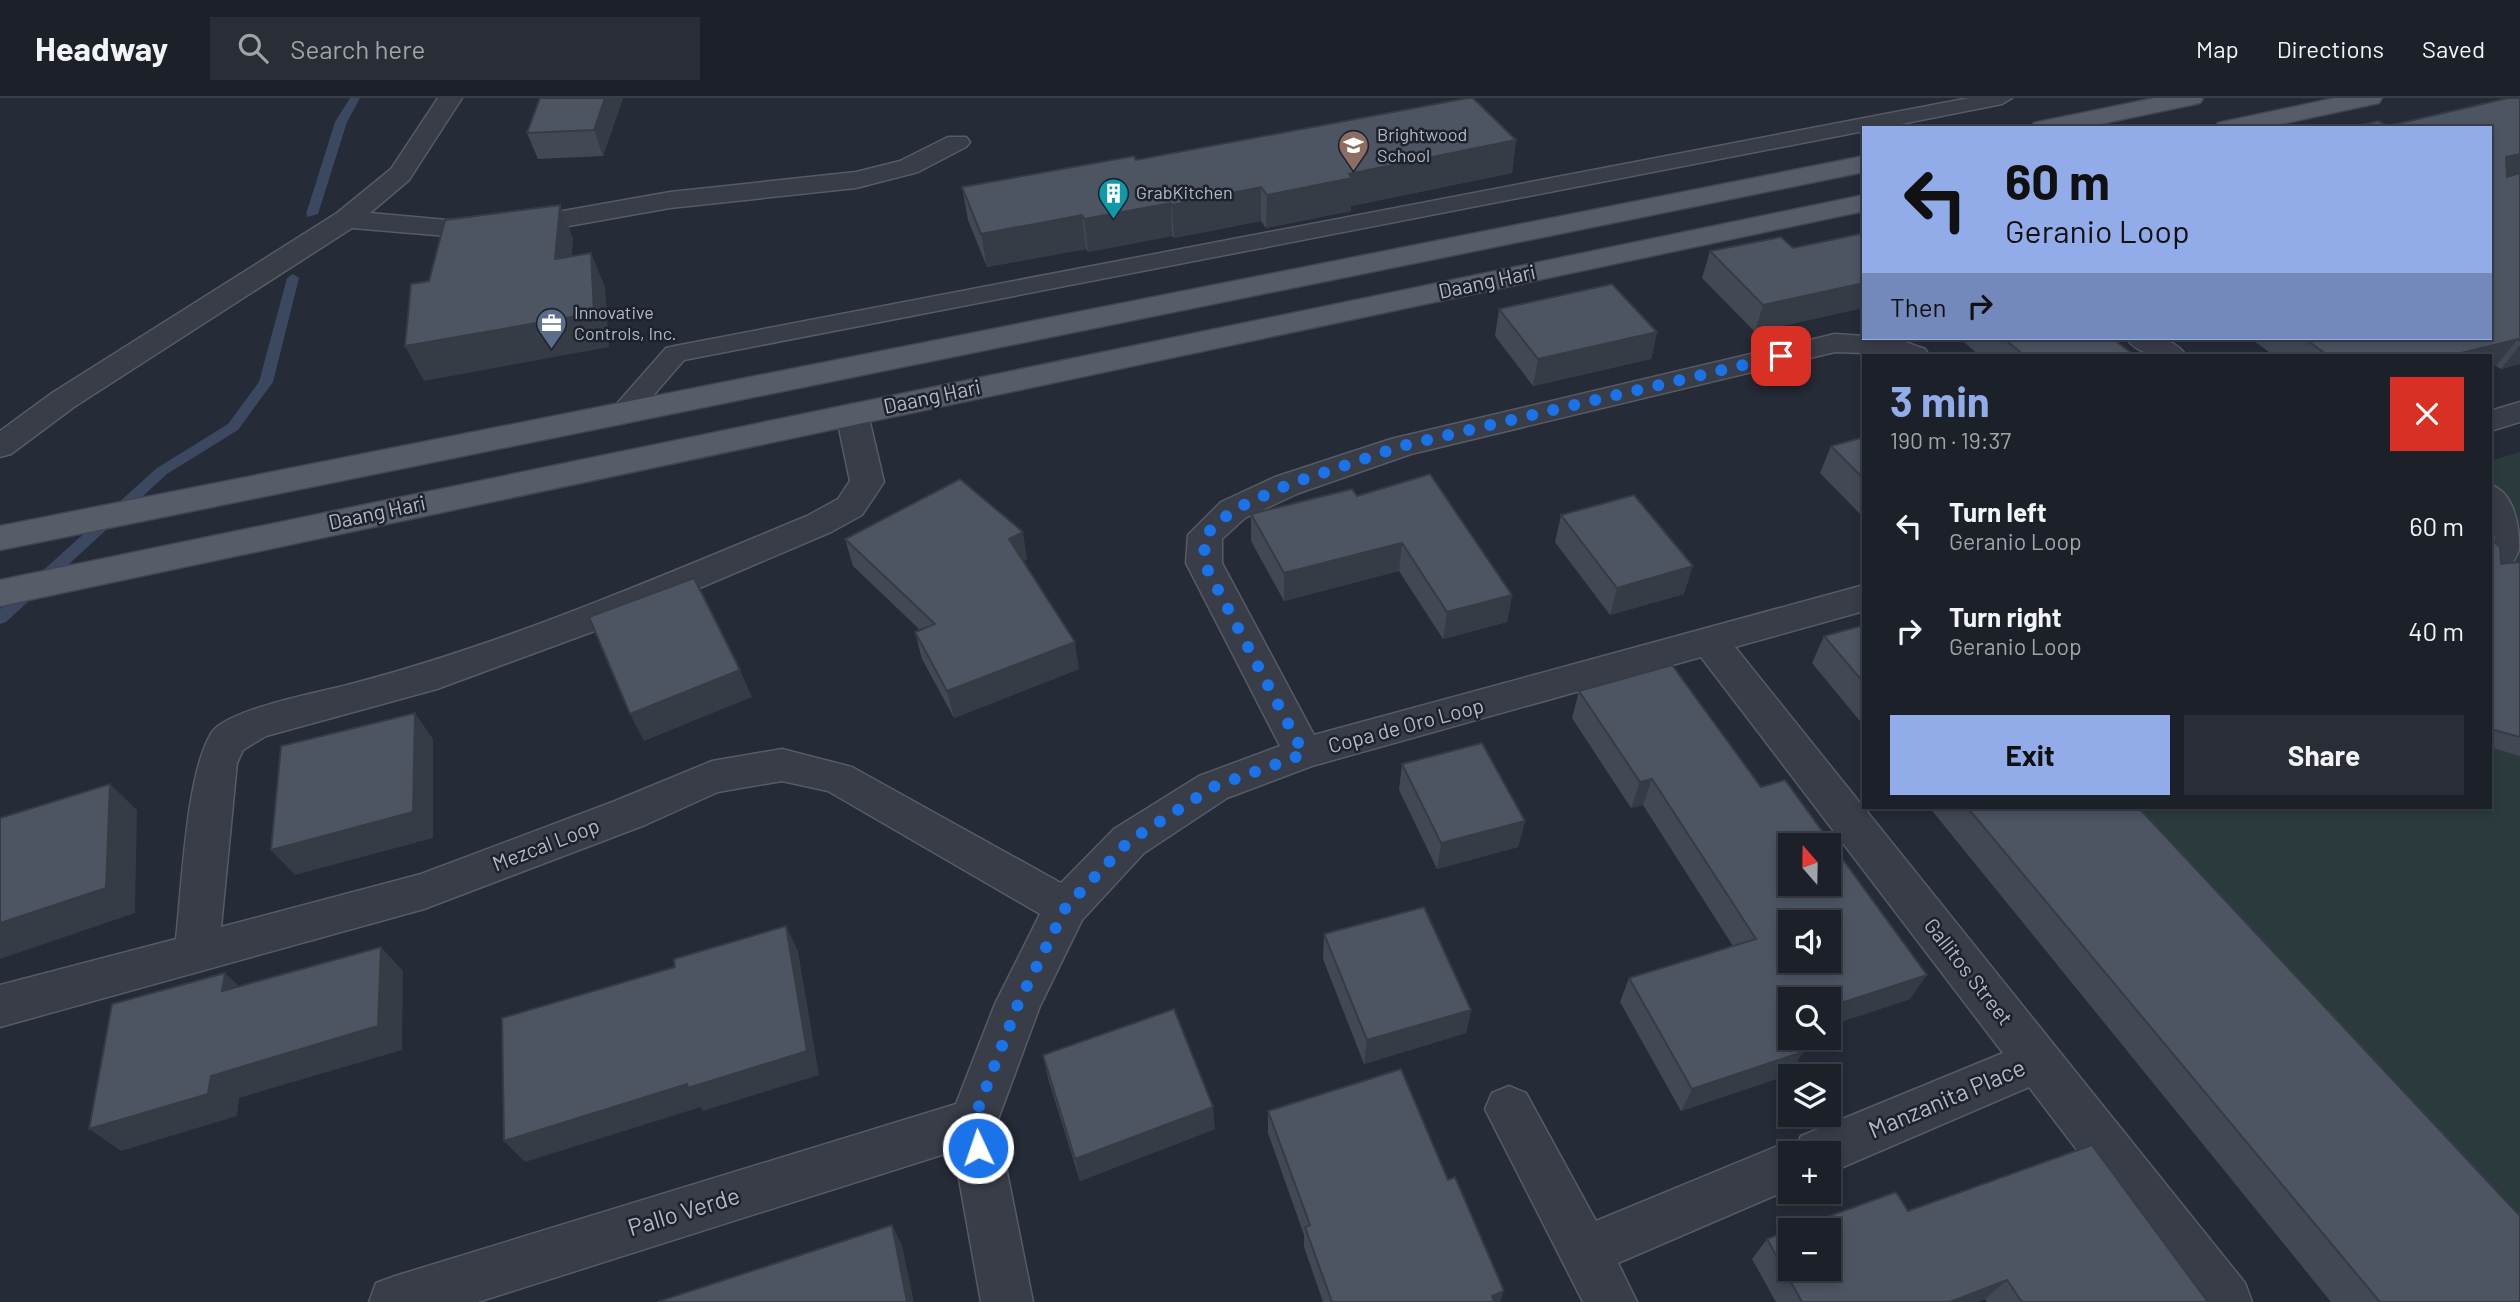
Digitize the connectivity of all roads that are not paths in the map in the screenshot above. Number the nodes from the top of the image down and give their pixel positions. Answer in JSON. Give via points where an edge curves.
{"nodes":[{"id":1,"x":450,"y":98,"type":"edge"},
{"id":2,"x":2002,"y":98,"type":"edge"},
{"id":3,"x":2191,"y":98,"type":"edge"},
{"id":4,"x":2370,"y":98,"type":"edge"},
{"id":5,"x":1896,"y":123,"type":"edge"},
{"id":6,"x":2053,"y":126,"type":"edge"},
{"id":7,"x":2237,"y":126,"type":"edge"},
{"id":8,"x":1858,"y":131,"type":"edge"},
{"id":9,"x":957,"y":142,"type":"dead end"},
{"id":10,"x":1862,"y":164,"type":"edge"},
{"id":11,"x":1862,"y":203,"type":"edge"},
{"id":12,"x":347,"y":219,"type":"junction"},
{"id":13,"x":1912,"y":354,"type":"edge"},
{"id":14,"x":852,"y":414,"type":"junction"},
{"id":15,"x":621,"y":415,"type":"junction"},
{"id":16,"x":0,"y":447,"type":"edge"},
{"id":17,"x":2504,"y":506,"type":"edge"},
{"id":18,"x":0,"y":538,"type":"edge"},
{"id":19,"x":2495,"y":567,"type":"edge"},
{"id":20,"x":0,"y":593,"type":"edge"},
{"id":21,"x":1862,"y":599,"type":"edge"},
{"id":22,"x":1710,"y":642,"type":"junction"},
{"id":23,"x":1304,"y":754,"type":"junction"},
{"id":24,"x":1066,"y":907,"type":"junction"},
{"id":25,"x":196,"y":954,"type":"junction"},
{"id":26,"x":0,"y":1006,"type":"edge"},
{"id":27,"x":2037,"y":1061,"type":"junction"},
{"id":28,"x":1509,"y":1109,"type":"dead end"},
{"id":29,"x":973,"y":1122,"type":"junction"},
{"id":30,"x":1841,"y":1143,"type":"edge"},
{"id":31,"x":1778,"y":1170,"type":"edge"},
{"id":32,"x":1586,"y":1251,"type":"junction"},
{"id":33,"x":395,"y":1302,"type":"edge"},
{"id":34,"x":1007,"y":1302,"type":"edge"},
{"id":35,"x":1611,"y":1302,"type":"edge"},
{"id":36,"x":2226,"y":1302,"type":"edge"}],
"edges":[{"from":1,"to":12,"type":"street","via":[[400,174]]},
{"from":2,"to":5,"type":"lane"},
{"from":3,"to":6,"type":"main road"},
{"from":4,"to":7,"type":"main road"},
{"from":8,"to":15,"type":"lane","via":[[675,354]]},
{"from":9,"to":12,"type":"street","via":[[909,167],[856,180],[670,200],[563,219],[447,228]]},
{"from":10,"to":15,"type":"main road","name":"Daang Hari"},
{"from":11,"to":14,"type":"main road","name":"Daang Hari"},
{"from":12,"to":16,"type":"street","via":[[63,400]]},
{"from":13,"to":23,"type":"street","via":[[1871,342],[1835,343],[1402,446],[1287,485],[1233,510],[1205,535],[1204,563]]},
{"from":14,"to":20,"type":"main road","name":"Daang Hari"},
{"from":14,"to":25,"type":"street","via":[[867,482],[850,507],[819,524],[602,615],[424,679],[254,724],[228,740],[217,763]]},
{"from":15,"to":18,"type":"main road","name":"Daang Hari"},
{"from":17,"to":19,"type":"lane","via":[[2510,538]]},
{"from":21,"to":22,"type":"street","name":"Copa de Oro Loop"},
{"from":22,"to":23,"type":"street","name":"Copa de Oro Loop"},
{"from":22,"to":27,"type":"street","name":"Gallitos Street"},
{"from":23,"to":24,"type":"street","name":"Copa de Oro Loop","via":[[1213,787],[1129,841]]},
{"from":24,"to":25,"type":"street","name":"Mezcal Loop","via":[[838,778],[782,765],[712,777],[424,891]]},
{"from":24,"to":29,"type":"street","name":"Copa de Oro Loop","via":[[1018,1004]]},
{"from":25,"to":26,"type":"street","name":"Mezcal Loop"},
{"from":27,"to":30,"type":"street","name":"Manzanita Place"},
{"from":27,"to":36,"type":"street","name":"Gallitos Street"},
{"from":28,"to":32,"type":"street"},
{"from":29,"to":33,"type":"street","name":"Pallo Verde"},
{"from":29,"to":34,"type":"street"},
{"from":31,"to":32,"type":"street"},
{"from":32,"to":35,"type":"street"}]}
